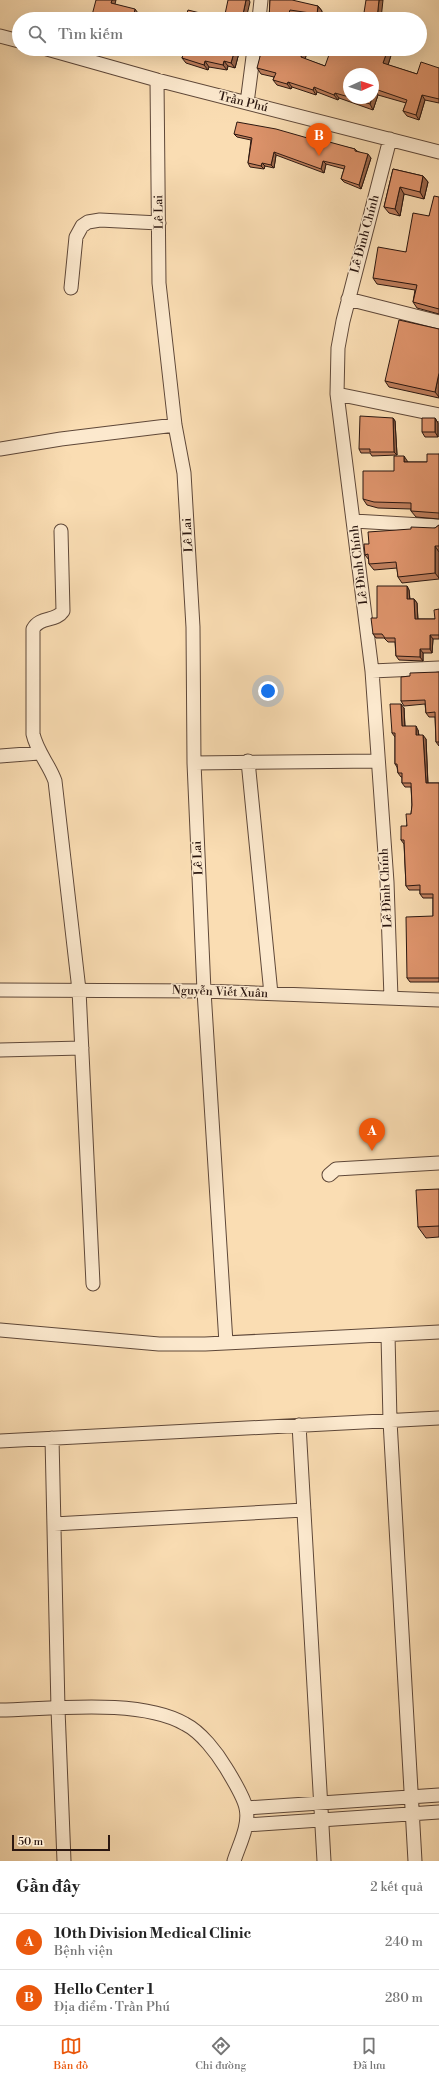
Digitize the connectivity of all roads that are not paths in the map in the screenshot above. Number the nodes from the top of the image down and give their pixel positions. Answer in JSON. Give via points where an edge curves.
{"nodes":[{"id":1,"x":262,"y":0,"type":"edge"},
{"id":2,"x":260,"y":12,"type":"edge"},
{"id":3,"x":0,"y":36,"type":"edge"},
{"id":4,"x":12,"y":39,"type":"edge"},
{"id":5,"x":72,"y":56,"type":"edge"},
{"id":6,"x":253,"y":56,"type":"edge"},
{"id":7,"x":157,"y":80,"type":"junction"},
{"id":8,"x":247,"y":103,"type":"junction"},
{"id":9,"x":390,"y":139,"type":"junction"},
{"id":10,"x":439,"y":152,"type":"edge"},
{"id":11,"x":159,"y":223,"type":"junction"},
{"id":12,"x":71,"y":288,"type":"dead end"},
{"id":13,"x":348,"y":299,"type":"junction"},
{"id":14,"x":439,"y":322,"type":"edge"},
{"id":15,"x":338,"y":394,"type":"junction"},
{"id":16,"x":439,"y":415,"type":"edge"},
{"id":17,"x":175,"y":425,"type":"junction"},
{"id":18,"x":0,"y":449,"type":"edge"},
{"id":19,"x":354,"y":521,"type":"junction"},
{"id":20,"x":439,"y":526,"type":"edge"},
{"id":21,"x":61,"y":530,"type":"dead end"},
{"id":22,"x":439,"y":668,"type":"edge"},
{"id":23,"x":372,"y":671,"type":"junction"},
{"id":24,"x":39,"y":753,"type":"junction"},
{"id":25,"x":0,"y":756,"type":"edge"},
{"id":26,"x":378,"y":761,"type":"junction"},
{"id":27,"x":248,"y":762,"type":"junction"},
{"id":28,"x":194,"y":763,"type":"junction"},
{"id":29,"x":0,"y":990,"type":"edge"},
{"id":30,"x":79,"y":990,"type":"junction"},
{"id":31,"x":204,"y":991,"type":"junction"},
{"id":32,"x":271,"y":994,"type":"junction"},
{"id":33,"x":391,"y":998,"type":"junction"},
{"id":34,"x":439,"y":1000,"type":"edge"},
{"id":35,"x":82,"y":1048,"type":"junction"},
{"id":36,"x":0,"y":1050,"type":"edge"},
{"id":37,"x":439,"y":1163,"type":"edge"},
{"id":38,"x":330,"y":1175,"type":"dead end"},
{"id":39,"x":93,"y":1284,"type":"dead end"},
{"id":40,"x":0,"y":1330,"type":"edge"},
{"id":41,"x":439,"y":1332,"type":"edge"},
{"id":42,"x":388,"y":1335,"type":"junction"},
{"id":43,"x":226,"y":1343,"type":"junction"},
{"id":44,"x":439,"y":1418,"type":"edge"},
{"id":45,"x":390,"y":1421,"type":"junction"},
{"id":46,"x":299,"y":1425,"type":"junction"},
{"id":47,"x":52,"y":1438,"type":"junction"},
{"id":48,"x":0,"y":1441,"type":"edge"},
{"id":49,"x":304,"y":1510,"type":"junction"},
{"id":50,"x":54,"y":1524,"type":"junction"},
{"id":51,"x":58,"y":1709,"type":"junction"},
{"id":52,"x":0,"y":1710,"type":"edge"},
{"id":53,"x":439,"y":1794,"type":"edge"},
{"id":54,"x":411,"y":1797,"type":"junction"},
{"id":55,"x":321,"y":1803,"type":"junction"},
{"id":56,"x":246,"y":1808,"type":"junction"},
{"id":57,"x":439,"y":1812,"type":"edge"},
{"id":58,"x":412,"y":1814,"type":"junction"},
{"id":59,"x":322,"y":1820,"type":"junction"},
{"id":60,"x":246,"y":1825,"type":"junction"},
{"id":61,"x":64,"y":1861,"type":"edge"},
{"id":62,"x":234,"y":1861,"type":"edge"},
{"id":63,"x":324,"y":1861,"type":"edge"},
{"id":64,"x":414,"y":1861,"type":"edge"}],
"edges":[{"from":1,"to":2,"type":"street"},
{"from":3,"to":4,"type":"street"},
{"from":5,"to":7,"type":"street","name":"Trần Phú"},
{"from":6,"to":8,"type":"street"},
{"from":7,"to":8,"type":"street","name":"Trần Phú"},
{"from":7,"to":11,"type":"street","name":"Lê Lai"},
{"from":8,"to":9,"type":"street","name":"Trần Phú"},
{"from":9,"to":10,"type":"street","name":"Trần Phú"},
{"from":9,"to":13,"type":"street","name":"Lê Đình Chính"},
{"from":11,"to":12,"type":"street","via":[[100,220],[82,226],[76,237]]},
{"from":11,"to":17,"type":"street","name":"Lê Lai","via":[[159,283]]},
{"from":13,"to":14,"type":"street"},
{"from":13,"to":15,"type":"street","name":"Lê Đình Chính","via":[[338,348]]},
{"from":15,"to":16,"type":"street"},
{"from":15,"to":19,"type":"street","name":"Lê Đình Chính"},
{"from":17,"to":18,"type":"street"},
{"from":17,"to":28,"type":"street","name":"Lê Lai","via":[[184,473],[193,626]]},
{"from":19,"to":20,"type":"street"},
{"from":19,"to":23,"type":"street","name":"Lê Đình Chính"},
{"from":21,"to":24,"type":"street","via":[[63,611],[55,617],[36,623],[32,636],[33,734]]},
{"from":22,"to":23,"type":"street"},
{"from":23,"to":26,"type":"street","name":"Lê Đình Chính"},
{"from":24,"to":25,"type":"street"},
{"from":24,"to":30,"type":"street","via":[[48,764],[55,781]]},
{"from":26,"to":27,"type":"street"},
{"from":26,"to":33,"type":"street","name":"Lê Đình Chính","via":[[387,882]]},
{"from":27,"to":28,"type":"street"},
{"from":27,"to":32,"type":"street"},
{"from":28,"to":31,"type":"street","name":"Lê Lai"},
{"from":29,"to":30,"type":"street","name":"Nguyễn Viết Xuân"},
{"from":30,"to":31,"type":"street","name":"Nguyễn Viết Xuân"},
{"from":30,"to":35,"type":"street"},
{"from":31,"to":32,"type":"street","name":"Nguyễn Viết Xuân"},
{"from":31,"to":43,"type":"street","name":"Lê Lai"},
{"from":32,"to":33,"type":"street","name":"Nguyễn Viết Xuân"},
{"from":33,"to":34,"type":"street","name":"Nguyễn Viết Xuân"},
{"from":35,"to":36,"type":"street"},
{"from":35,"to":39,"type":"street"},
{"from":37,"to":38,"type":"street","via":[[336,1169]]},
{"from":40,"to":43,"type":"street","via":[[159,1344]]},
{"from":41,"to":42,"type":"street"},
{"from":42,"to":43,"type":"street"},
{"from":42,"to":45,"type":"street"},
{"from":44,"to":45,"type":"street"},
{"from":45,"to":46,"type":"street"},
{"from":45,"to":54,"type":"street"},
{"from":46,"to":47,"type":"street"},
{"from":46,"to":49,"type":"street"},
{"from":47,"to":48,"type":"street"},
{"from":47,"to":50,"type":"street"},
{"from":49,"to":50,"type":"street"},
{"from":49,"to":55,"type":"street"},
{"from":50,"to":51,"type":"street"},
{"from":51,"to":52,"type":"street"},
{"from":51,"to":56,"type":"street","via":[[114,1707],[158,1712],[186,1724],[216,1752]]},
{"from":51,"to":61,"type":"street"},
{"from":53,"to":54,"type":"street"},
{"from":54,"to":55,"type":"street"},
{"from":54,"to":58,"type":"street"},
{"from":55,"to":56,"type":"street"},
{"from":55,"to":59,"type":"street"},
{"from":56,"to":60,"type":"street"},
{"from":57,"to":58,"type":"street"},
{"from":58,"to":59,"type":"street"},
{"from":58,"to":64,"type":"street"},
{"from":59,"to":60,"type":"street"},
{"from":59,"to":63,"type":"street"},
{"from":60,"to":62,"type":"street"}]}
